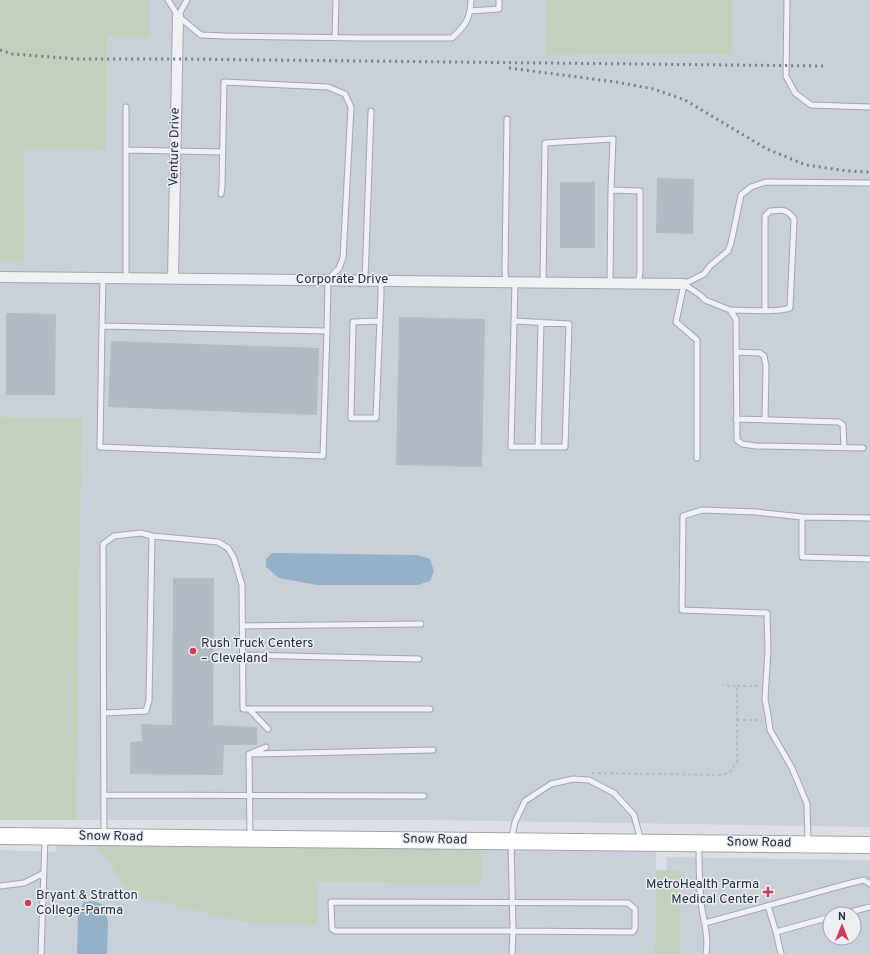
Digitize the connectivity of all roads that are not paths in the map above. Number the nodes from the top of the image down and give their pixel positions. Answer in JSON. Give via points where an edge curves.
{"nodes":[{"id":1,"x":168,"y":0,"type":"edge"},
{"id":2,"x":187,"y":0,"type":"edge"},
{"id":3,"x":336,"y":0,"type":"edge"},
{"id":4,"x":471,"y":0,"type":"edge"},
{"id":5,"x":500,"y":0,"type":"edge"},
{"id":6,"x":788,"y":0,"type":"edge"},
{"id":7,"x":470,"y":11,"type":"junction"},
{"id":8,"x":178,"y":16,"type":"junction"},
{"id":9,"x":335,"y":37,"type":"junction"},
{"id":10,"x":126,"y":107,"type":"dead end"},
{"id":11,"x":870,"y":107,"type":"edge"},
{"id":12,"x":371,"y":111,"type":"dead end"},
{"id":13,"x":507,"y":119,"type":"dead end"},
{"id":14,"x":126,"y":150,"type":"junction"},
{"id":15,"x":175,"y":152,"type":"junction"},
{"id":16,"x":223,"y":152,"type":"junction"},
{"id":17,"x":870,"y":183,"type":"edge"},
{"id":18,"x":611,"y":190,"type":"junction"},
{"id":19,"x":220,"y":194,"type":"dead end"},
{"id":20,"x":0,"y":277,"type":"edge"},
{"id":21,"x":103,"y":278,"type":"junction"},
{"id":22,"x":126,"y":278,"type":"junction"},
{"id":23,"x":173,"y":278,"type":"junction"},
{"id":24,"x":328,"y":280,"type":"junction"},
{"id":25,"x":364,"y":281,"type":"junction"},
{"id":26,"x":381,"y":281,"type":"junction"},
{"id":27,"x":510,"y":282,"type":"junction"},
{"id":28,"x":543,"y":283,"type":"junction"},
{"id":29,"x":610,"y":283,"type":"junction"},
{"id":30,"x":638,"y":284,"type":"junction"},
{"id":31,"x":684,"y":284,"type":"junction"},
{"id":32,"x":730,"y":310,"type":"junction"},
{"id":33,"x":765,"y":310,"type":"junction"},
{"id":34,"x":380,"y":321,"type":"junction"},
{"id":35,"x":515,"y":321,"type":"junction"},
{"id":36,"x":541,"y":322,"type":"junction"},
{"id":37,"x":102,"y":326,"type":"junction"},
{"id":38,"x":327,"y":331,"type":"junction"},
{"id":39,"x":736,"y":352,"type":"junction"},
{"id":40,"x":736,"y":419,"type":"junction"},
{"id":41,"x":765,"y":420,"type":"junction"},
{"id":42,"x":538,"y":447,"type":"junction"},
{"id":43,"x":844,"y":447,"type":"junction"},
{"id":44,"x":863,"y":448,"type":"dead end"},
{"id":45,"x":697,"y":458,"type":"dead end"},
{"id":46,"x":802,"y":518,"type":"junction"},
{"id":47,"x":870,"y":518,"type":"edge"},
{"id":48,"x":152,"y":536,"type":"junction"},
{"id":49,"x":870,"y":559,"type":"edge"},
{"id":50,"x":421,"y":624,"type":"dead end"},
{"id":51,"x":242,"y":626,"type":"junction"},
{"id":52,"x":242,"y":655,"type":"junction"},
{"id":53,"x":420,"y":659,"type":"dead end"},
{"id":54,"x":248,"y":709,"type":"junction"},
{"id":55,"x":430,"y":709,"type":"dead end"},
{"id":56,"x":104,"y":713,"type":"junction"},
{"id":57,"x":268,"y":729,"type":"dead end"},
{"id":58,"x":266,"y":747,"type":"dead end"},
{"id":59,"x":433,"y":750,"type":"dead end"},
{"id":60,"x":249,"y":754,"type":"junction"},
{"id":61,"x":104,"y":796,"type":"junction"},
{"id":62,"x":249,"y":796,"type":"junction"},
{"id":63,"x":424,"y":796,"type":"dead end"},
{"id":64,"x":0,"y":836,"type":"edge"},
{"id":65,"x":45,"y":836,"type":"junction"},
{"id":66,"x":104,"y":837,"type":"junction"},
{"id":67,"x":250,"y":838,"type":"junction"},
{"id":68,"x":511,"y":841,"type":"junction"},
{"id":69,"x":641,"y":842,"type":"junction"},
{"id":70,"x":699,"y":843,"type":"junction"},
{"id":71,"x":808,"y":844,"type":"junction"},
{"id":72,"x":870,"y":844,"type":"edge"},
{"id":73,"x":44,"y":873,"type":"junction"},
{"id":74,"x":870,"y":884,"type":"edge"},
{"id":75,"x":0,"y":886,"type":"edge"},
{"id":76,"x":511,"y":902,"type":"junction"},
{"id":77,"x":768,"y":906,"type":"junction"},
{"id":78,"x":822,"y":919,"type":"edge"},
{"id":79,"x":705,"y":923,"type":"junction"},
{"id":80,"x":512,"y":931,"type":"junction"},
{"id":81,"x":776,"y":932,"type":"junction"},
{"id":82,"x":41,"y":954,"type":"edge"},
{"id":83,"x":512,"y":954,"type":"edge"},
{"id":84,"x":706,"y":954,"type":"edge"},
{"id":85,"x":782,"y":954,"type":"edge"}],
"edges":[{"from":1,"to":8,"type":"lane"},
{"from":2,"to":8,"type":"lane"},
{"from":3,"to":9,"type":"lane"},
{"from":4,"to":7,"type":"lane"},
{"from":5,"to":7,"type":"lane","via":[[499,9]]},
{"from":6,"to":11,"type":"lane","via":[[786,76],[795,93],[811,104]]},
{"from":7,"to":9,"type":"lane","via":[[464,25],[452,38]]},
{"from":8,"to":9,"type":"lane","via":[[202,35]]},
{"from":8,"to":15,"type":"street","name":"Venture Drive"},
{"from":10,"to":14,"type":"lane"},
{"from":12,"to":25,"type":"lane"},
{"from":13,"to":27,"type":"lane","via":[[505,271]]},
{"from":14,"to":15,"type":"lane"},
{"from":14,"to":22,"type":"lane"},
{"from":15,"to":16,"type":"lane"},
{"from":15,"to":23,"type":"street","name":"Venture Drive"},
{"from":16,"to":19,"type":"lane"},
{"from":16,"to":24,"type":"lane","via":[[224,82],[328,87],[345,94],[350,107],[343,258],[339,268]]},
{"from":17,"to":31,"type":"lane","via":[[766,182],[751,187],[741,195],[728,251],[704,274]]},
{"from":18,"to":28,"type":"lane","via":[[613,139],[545,143]]},
{"from":18,"to":29,"type":"lane"},
{"from":18,"to":30,"type":"lane","via":[[640,191]]},
{"from":20,"to":21,"type":"street","name":"Corporate Drive"},
{"from":21,"to":22,"type":"street","name":"Corporate Drive"},
{"from":21,"to":37,"type":"lane"},
{"from":22,"to":23,"type":"street","name":"Corporate Drive"},
{"from":23,"to":24,"type":"street","name":"Corporate Drive"},
{"from":24,"to":25,"type":"street","name":"Corporate Drive"},
{"from":24,"to":38,"type":"lane"},
{"from":25,"to":26,"type":"street","name":"Corporate Drive"},
{"from":26,"to":27,"type":"street","name":"Corporate Drive"},
{"from":26,"to":34,"type":"lane"},
{"from":27,"to":28,"type":"street","name":"Corporate Drive"},
{"from":27,"to":35,"type":"lane"},
{"from":28,"to":29,"type":"street","name":"Corporate Drive"},
{"from":29,"to":30,"type":"street","name":"Corporate Drive"},
{"from":30,"to":31,"type":"street","name":"Corporate Drive"},
{"from":31,"to":32,"type":"lane","via":[[705,300]]},
{"from":31,"to":45,"type":"lane","via":[[676,322],[697,340]]},
{"from":32,"to":33,"type":"lane"},
{"from":32,"to":39,"type":"lane","via":[[736,319]]},
{"from":33,"to":33,"type":"lane","via":[[790,308],[794,219],[784,210],[770,211],[765,216]]},
{"from":34,"to":34,"type":"lane","via":[[376,418],[350,418],[353,322]]},
{"from":35,"to":36,"type":"lane"},
{"from":35,"to":42,"type":"lane","via":[[511,447]]},
{"from":36,"to":42,"type":"lane"},
{"from":36,"to":42,"type":"lane","via":[[569,324],[565,447]]},
{"from":37,"to":38,"type":"lane"},
{"from":37,"to":38,"type":"lane","via":[[100,447],[323,456]]},
{"from":39,"to":40,"type":"lane"},
{"from":39,"to":41,"type":"lane","via":[[760,353],[764,356]]},
{"from":40,"to":41,"type":"lane"},
{"from":40,"to":43,"type":"lane","via":[[736,440],[742,444]]},
{"from":41,"to":43,"type":"lane","via":[[839,422],[843,425]]},
{"from":43,"to":44,"type":"lane"},
{"from":46,"to":47,"type":"lane"},
{"from":46,"to":49,"type":"lane","via":[[802,557]]},
{"from":46,"to":71,"type":"lane","via":[[756,512],[702,510],[683,516],[682,610],[767,613],[765,698],[770,730],[792,768],[807,804]]},
{"from":48,"to":51,"type":"lane","via":[[218,542],[228,548],[234,558],[242,585]]},
{"from":48,"to":56,"type":"lane","via":[[150,700],[146,711]]},
{"from":48,"to":56,"type":"lane","via":[[114,536],[103,544]]},
{"from":50,"to":51,"type":"lane"},
{"from":51,"to":52,"type":"lane"},
{"from":52,"to":53,"type":"lane"},
{"from":52,"to":54,"type":"lane","via":[[243,709]]},
{"from":54,"to":55,"type":"lane"},
{"from":54,"to":57,"type":"lane"},
{"from":56,"to":61,"type":"lane"},
{"from":58,"to":60,"type":"lane"},
{"from":59,"to":60,"type":"lane"},
{"from":60,"to":62,"type":"lane"},
{"from":61,"to":62,"type":"lane"},
{"from":61,"to":66,"type":"lane"},
{"from":62,"to":63,"type":"lane"},
{"from":62,"to":67,"type":"lane"},
{"from":64,"to":65,"type":"main road","name":"Snow Road"},
{"from":65,"to":66,"type":"main road","name":"Snow Road"},
{"from":65,"to":73,"type":"lane"},
{"from":66,"to":67,"type":"main road","name":"Snow Road"},
{"from":67,"to":68,"type":"main road","name":"Snow Road"},
{"from":68,"to":69,"type":"main road","name":"Snow Road"},
{"from":68,"to":69,"type":"lane","via":[[515,822],[525,801],[551,784],[573,779],[589,780],[614,793],[634,815]]},
{"from":68,"to":76,"type":"lane"},
{"from":69,"to":70,"type":"main road","name":"Snow Road"},
{"from":70,"to":71,"type":"main road","name":"Snow Road"},
{"from":70,"to":79,"type":"lane","via":[[700,890]]},
{"from":71,"to":72,"type":"main road","name":"Snow Road"},
{"from":73,"to":75,"type":"lane","via":[[24,883]]},
{"from":73,"to":82,"type":"lane"},
{"from":74,"to":77,"type":"lane","via":[[864,880]]},
{"from":76,"to":80,"type":"lane"},
{"from":76,"to":80,"type":"lane","via":[[628,903],[635,909],[633,932]]},
{"from":76,"to":80,"type":"lane","via":[[331,902],[332,929],[335,931]]},
{"from":77,"to":79,"type":"lane"},
{"from":77,"to":81,"type":"lane"},
{"from":78,"to":81,"type":"lane"},
{"from":79,"to":84,"type":"lane"},
{"from":80,"to":83,"type":"lane"},
{"from":81,"to":85,"type":"lane"}]}
